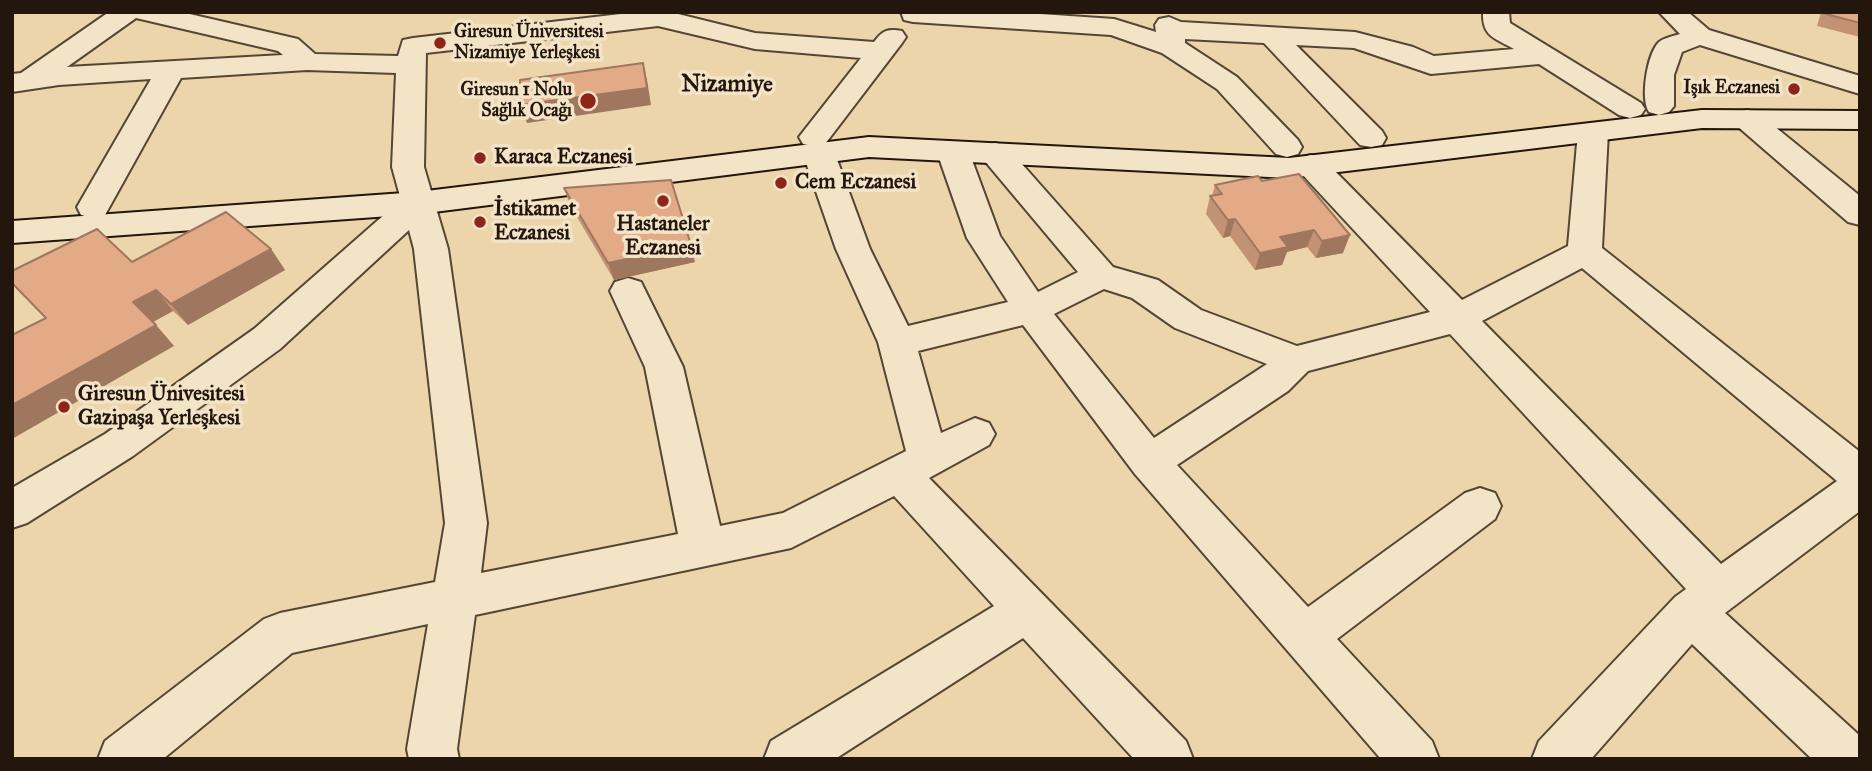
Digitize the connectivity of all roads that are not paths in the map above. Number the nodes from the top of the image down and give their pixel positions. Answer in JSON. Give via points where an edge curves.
{"nodes":[{"id":1,"x":127,"y":12,"type":"edge"},
{"id":2,"x":145,"y":12,"type":"edge"},
{"id":3,"x":1496,"y":12,"type":"edge"},
{"id":4,"x":1672,"y":12,"type":"edge"},
{"id":5,"x":914,"y":13,"type":"edge"},
{"id":6,"x":657,"y":15,"type":"edge"},
{"id":7,"x":1170,"y":30,"type":"edge"},
{"id":8,"x":1272,"y":36,"type":"junction"},
{"id":9,"x":1699,"y":36,"type":"junction"},
{"id":10,"x":880,"y":51,"type":"junction"},
{"id":11,"x":1544,"y":55,"type":"junction"},
{"id":12,"x":307,"y":62,"type":"junction"},
{"id":13,"x":411,"y":65,"type":"junction"},
{"id":14,"x":170,"y":72,"type":"junction"},
{"id":15,"x":17,"y":85,"type":"edge"},
{"id":16,"x":1860,"y":85,"type":"edge"},
{"id":17,"x":1860,"y":102,"type":"edge"},
{"id":18,"x":1644,"y":107,"type":"junction"},
{"id":19,"x":1747,"y":120,"type":"junction"},
{"id":20,"x":1860,"y":120,"type":"edge"},
{"id":21,"x":1593,"y":132,"type":"junction"},
{"id":22,"x":1371,"y":138,"type":"junction"},
{"id":23,"x":816,"y":145,"type":"junction"},
{"id":24,"x":953,"y":152,"type":"junction"},
{"id":25,"x":995,"y":153,"type":"junction"},
{"id":26,"x":1299,"y":156,"type":"junction"},
{"id":27,"x":415,"y":192,"type":"junction"},
{"id":28,"x":93,"y":207,"type":"junction"},
{"id":29,"x":12,"y":214,"type":"edge"},
{"id":30,"x":1860,"y":214,"type":"edge"},
{"id":31,"x":12,"y":232,"type":"edge"},
{"id":32,"x":1585,"y":252,"type":"junction"},
{"id":33,"x":1101,"y":276,"type":"junction"},
{"id":34,"x":628,"y":291,"type":"dead end"},
{"id":35,"x":1031,"y":310,"type":"junction"},
{"id":36,"x":1456,"y":319,"type":"junction"},
{"id":37,"x":897,"y":342,"type":"junction"},
{"id":38,"x":1296,"y":360,"type":"junction"},
{"id":39,"x":975,"y":434,"type":"dead end"},
{"id":40,"x":1149,"y":462,"type":"junction"},
{"id":41,"x":913,"y":466,"type":"junction"},
{"id":42,"x":1860,"y":476,"type":"edge"},
{"id":43,"x":1860,"y":487,"type":"edge"},
{"id":44,"x":1480,"y":506,"type":"dead end"},
{"id":45,"x":12,"y":510,"type":"edge"},
{"id":46,"x":703,"y":548,"type":"junction"},
{"id":47,"x":454,"y":600,"type":"junction"},
{"id":48,"x":1705,"y":602,"type":"junction"},
{"id":49,"x":1027,"y":610,"type":"junction"},
{"id":50,"x":1306,"y":635,"type":"junction"},
{"id":51,"x":123,"y":759,"type":"edge"},
{"id":52,"x":434,"y":759,"type":"edge"},
{"id":53,"x":789,"y":759,"type":"edge"},
{"id":54,"x":1168,"y":759,"type":"edge"},
{"id":55,"x":1414,"y":759,"type":"edge"},
{"id":56,"x":1557,"y":759,"type":"edge"},
{"id":57,"x":1848,"y":759,"type":"edge"}],
"edges":[{"from":1,"to":15,"type":"street"},
{"from":2,"to":12,"type":"street","via":[[288,45]]},
{"from":3,"to":11,"type":"street","via":[[1496,27]]},
{"from":4,"to":9,"type":"street"},
{"from":5,"to":7,"type":"street"},
{"from":5,"to":10,"type":"street"},
{"from":6,"to":10,"type":"street","via":[[755,41]]},
{"from":6,"to":13,"type":"street","via":[[413,46]]},
{"from":7,"to":8,"type":"street"},
{"from":7,"to":26,"type":"street"},
{"from":8,"to":11,"type":"street","via":[[1355,40],[1431,65]]},
{"from":8,"to":22,"type":"street"},
{"from":9,"to":16,"type":"street"},
{"from":9,"to":18,"type":"street","via":[[1670,47]]},
{"from":10,"to":23,"type":"street"},
{"from":11,"to":18,"type":"street"},
{"from":12,"to":13,"type":"street"},
{"from":12,"to":14,"type":"street"},
{"from":13,"to":27,"type":"street","via":[[408,167]]},
{"from":14,"to":15,"type":"street","via":[[59,76]]},
{"from":14,"to":28,"type":"street"},
{"from":17,"to":18,"type":"street"},
{"from":18,"to":22,"type":"street"},
{"from":19,"to":20,"type":"street"},
{"from":19,"to":21,"type":"street","via":[[1702,119]]},
{"from":19,"to":30,"type":"street"},
{"from":21,"to":26,"type":"street"},
{"from":21,"to":32,"type":"street"},
{"from":22,"to":26,"type":"street"},
{"from":23,"to":24,"type":"street"},
{"from":23,"to":26,"type":"street","via":[[864,129]]},
{"from":23,"to":27,"type":"street"},
{"from":23,"to":37,"type":"street","via":[[853,249]]},
{"from":24,"to":25,"type":"street"},
{"from":24,"to":35,"type":"street","via":[[984,238]]},
{"from":25,"to":26,"type":"street","via":[[1289,168]]},
{"from":25,"to":33,"type":"street"},
{"from":26,"to":36,"type":"street"},
{"from":27,"to":28,"type":"street"},
{"from":27,"to":31,"type":"street"},
{"from":27,"to":45,"type":"street","via":[[267,339],[119,445]]},
{"from":27,"to":47,"type":"street","via":[[431,250],[466,523]]},
{"from":28,"to":29,"type":"street"},
{"from":32,"to":36,"type":"street"},
{"from":32,"to":42,"type":"street"},
{"from":33,"to":35,"type":"street"},
{"from":33,"to":38,"type":"street","via":[[1145,289],[1188,319]]},
{"from":34,"to":46,"type":"street","via":[[664,367]]},
{"from":35,"to":37,"type":"street"},
{"from":35,"to":40,"type":"street"},
{"from":36,"to":38,"type":"street"},
{"from":36,"to":48,"type":"street"},
{"from":37,"to":41,"type":"street"},
{"from":38,"to":40,"type":"street","via":[[1274,381]]},
{"from":39,"to":41,"type":"street"},
{"from":40,"to":50,"type":"street"},
{"from":41,"to":46,"type":"street","via":[[791,530]]},
{"from":41,"to":49,"type":"street"},
{"from":43,"to":48,"type":"street"},
{"from":44,"to":50,"type":"street"},
{"from":46,"to":47,"type":"street"},
{"from":47,"to":51,"type":"street","via":[[279,634]]},
{"from":47,"to":52,"type":"street"},
{"from":48,"to":56,"type":"street"},
{"from":48,"to":57,"type":"street"},
{"from":49,"to":53,"type":"street"},
{"from":49,"to":54,"type":"street"},
{"from":50,"to":55,"type":"street"}]}
